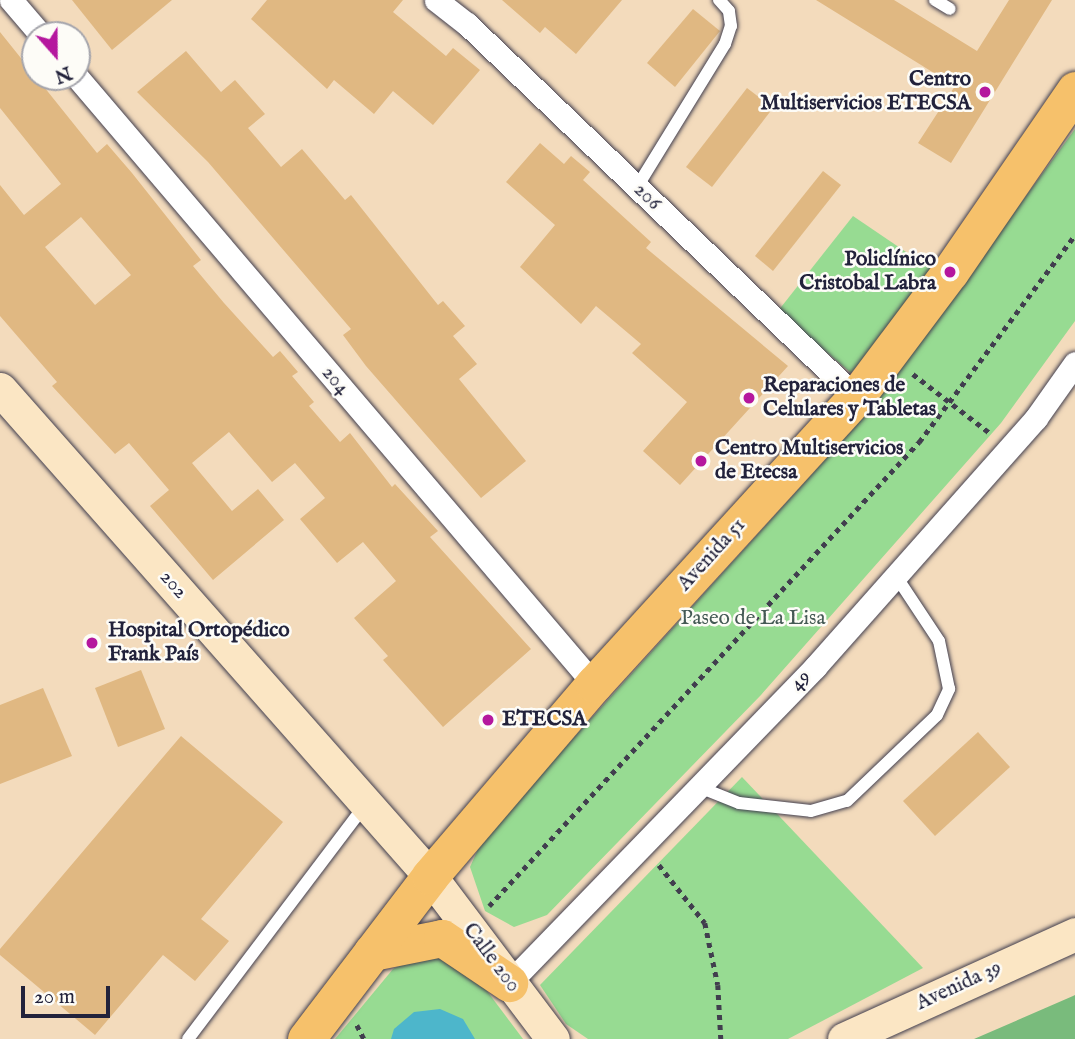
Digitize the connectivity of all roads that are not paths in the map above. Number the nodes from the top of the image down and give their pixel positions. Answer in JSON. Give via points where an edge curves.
{"nodes":[{"id":1,"x":11,"y":0,"type":"edge"},
{"id":2,"x":436,"y":0,"type":"edge"},
{"id":3,"x":719,"y":0,"type":"edge"},
{"id":4,"x":935,"y":0,"type":"edge"},
{"id":5,"x":950,"y":9,"type":"dead end"},
{"id":6,"x":29,"y":21,"type":"edge"},
{"id":7,"x":1075,"y":90,"type":"edge"},
{"id":8,"x":89,"y":91,"type":"edge"},
{"id":9,"x":637,"y":187,"type":"junction"},
{"id":10,"x":1075,"y":363,"type":"edge"},
{"id":11,"x":0,"y":389,"type":"edge"},
{"id":12,"x":856,"y":397,"type":"junction"},
{"id":13,"x":895,"y":576,"type":"junction"},
{"id":14,"x":594,"y":684,"type":"junction"},
{"id":15,"x":699,"y":787,"type":"junction"},
{"id":16,"x":366,"y":803,"type":"junction"},
{"id":17,"x":430,"y":876,"type":"junction"},
{"id":18,"x":1075,"y":934,"type":"edge"},
{"id":19,"x":372,"y":952,"type":"junction"},
{"id":20,"x":509,"y":983,"type":"junction"},
{"id":21,"x":188,"y":1039,"type":"edge"},
{"id":22,"x":306,"y":1039,"type":"edge"},
{"id":23,"x":553,"y":1039,"type":"edge"},
{"id":24,"x":844,"y":1039,"type":"edge"}],
"edges":[{"from":1,"to":6,"type":"street"},
{"from":2,"to":9,"type":"street","name":"206","via":[[467,24]]},
{"from":3,"to":9,"type":"lane","via":[[729,11],[731,26],[725,44]]},
{"from":4,"to":5,"type":"lane"},
{"from":7,"to":12,"type":"main road","name":"Avenida 51"},
{"from":8,"to":14,"type":"street","name":"204"},
{"from":9,"to":12,"type":"street","name":"206"},
{"from":10,"to":13,"type":"street","name":"49","via":[[1010,447]]},
{"from":11,"to":16,"type":"street","name":"202"},
{"from":12,"to":14,"type":"main road","name":"Avenida 51"},
{"from":13,"to":15,"type":"street","name":"49"},
{"from":13,"to":15,"type":"lane","via":[[939,641],[949,689],[937,715],[846,801],[811,811],[739,803]]},
{"from":14,"to":17,"type":"main road","name":"Avenida 51"},
{"from":15,"to":20,"type":"street","name":"49"},
{"from":16,"to":17,"type":"street","name":"202"},
{"from":16,"to":21,"type":"lane"},
{"from":17,"to":19,"type":"main road","name":"Avenida 51"},
{"from":17,"to":20,"type":"street","name":"Calle 200"},
{"from":18,"to":24,"type":"street","name":"Avenida 39"},
{"from":19,"to":20,"type":"main road","via":[[442,938]]},
{"from":19,"to":22,"type":"main road","name":"Avenida 51"},
{"from":20,"to":23,"type":"street","name":"Calle 200"}]}
